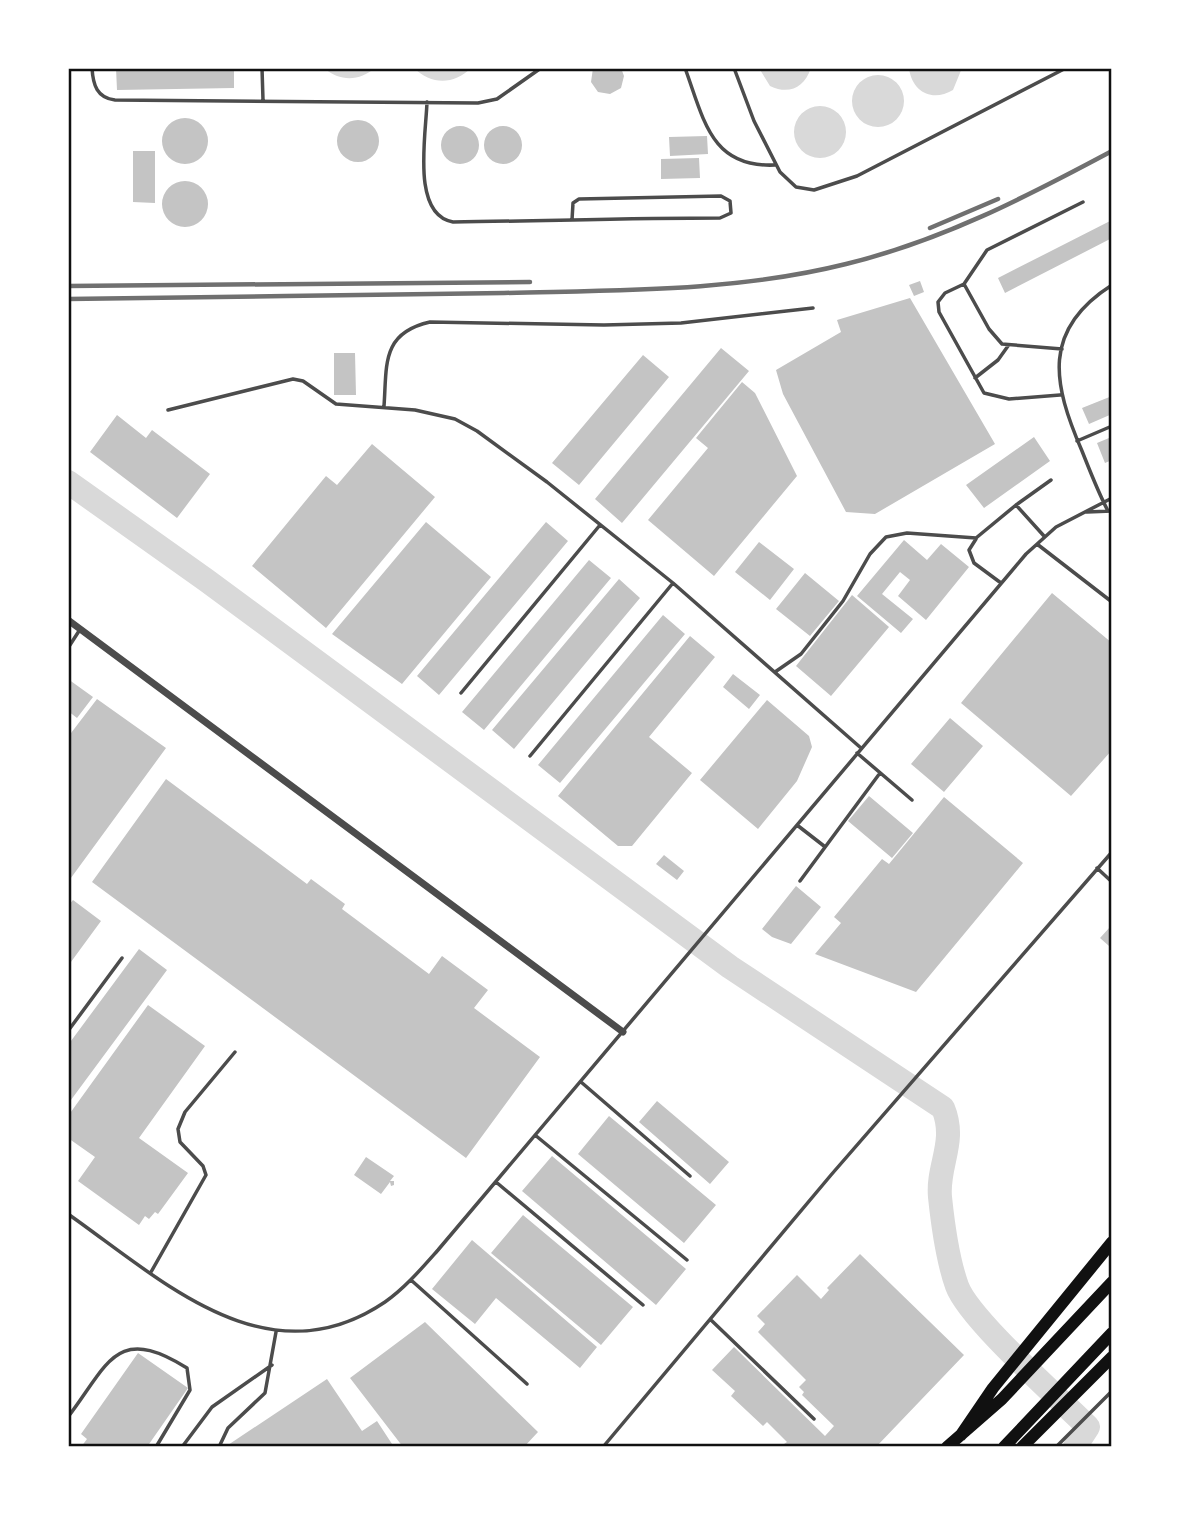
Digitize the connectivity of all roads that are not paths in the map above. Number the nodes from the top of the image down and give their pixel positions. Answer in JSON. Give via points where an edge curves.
{"nodes":[{"id":1,"x":92,"y":68,"type":"edge"},
{"id":2,"x":262,"y":68,"type":"edge"},
{"id":3,"x":541,"y":68,"type":"edge"},
{"id":4,"x":685,"y":68,"type":"edge"},
{"id":5,"x":734,"y":68,"type":"edge"},
{"id":6,"x":1066,"y":68,"type":"edge"},
{"id":7,"x":263,"y":100,"type":"junction"},
{"id":8,"x":427,"y":102,"type":"junction"},
{"id":9,"x":775,"y":165,"type":"junction"},
{"id":10,"x":1083,"y":202,"type":"dead end"},
{"id":11,"x":572,"y":220,"type":"junction"},
{"id":12,"x":964,"y":284,"type":"junction"},
{"id":13,"x":1112,"y":285,"type":"edge"},
{"id":14,"x":813,"y":308,"type":"dead end"},
{"id":15,"x":1008,"y":346,"type":"junction"},
{"id":16,"x":1062,"y":349,"type":"junction"},
{"id":17,"x":975,"y":378,"type":"junction"},
{"id":18,"x":1060,"y":395,"type":"junction"},
{"id":19,"x":384,"y":406,"type":"junction"},
{"id":20,"x":168,"y":411,"type":"dead end"},
{"id":21,"x":1112,"y":426,"type":"edge"},
{"id":22,"x":1077,"y":441,"type":"junction"},
{"id":23,"x":1051,"y":480,"type":"dead end"},
{"id":24,"x":1112,"y":498,"type":"edge"},
{"id":25,"x":1102,"y":501,"type":"junction"},
{"id":26,"x":1016,"y":505,"type":"junction"},
{"id":27,"x":1110,"y":511,"type":"edge"},
{"id":28,"x":1084,"y":512,"type":"junction"},
{"id":29,"x":600,"y":524,"type":"junction"},
{"id":30,"x":1044,"y":536,"type":"junction"},
{"id":31,"x":976,"y":538,"type":"junction"},
{"id":32,"x":1037,"y":544,"type":"junction"},
{"id":33,"x":673,"y":583,"type":"junction"},
{"id":34,"x":1001,"y":583,"type":"junction"},
{"id":35,"x":1112,"y":602,"type":"edge"},
{"id":36,"x":68,"y":620,"type":"edge"},
{"id":37,"x":81,"y":629,"type":"junction"},
{"id":38,"x":68,"y":648,"type":"edge"},
{"id":39,"x":775,"y":672,"type":"junction"},
{"id":40,"x":461,"y":693,"type":"dead end"},
{"id":41,"x":861,"y":748,"type":"junction"},
{"id":42,"x":857,"y":753,"type":"junction"},
{"id":43,"x":530,"y":756,"type":"dead end"},
{"id":44,"x":880,"y":773,"type":"junction"},
{"id":45,"x":912,"y":800,"type":"dead end"},
{"id":46,"x":797,"y":825,"type":"junction"},
{"id":47,"x":824,"y":846,"type":"junction"},
{"id":48,"x":1112,"y":852,"type":"edge"},
{"id":49,"x":1097,"y":868,"type":"junction"},
{"id":50,"x":800,"y":881,"type":"dead end"},
{"id":51,"x":1112,"y":881,"type":"edge"},
{"id":52,"x":122,"y":958,"type":"dead end"},
{"id":53,"x":68,"y":1031,"type":"edge"},
{"id":54,"x":623,"y":1032,"type":"junction"},
{"id":55,"x":235,"y":1052,"type":"dead end"},
{"id":56,"x":581,"y":1082,"type":"junction"},
{"id":57,"x":535,"y":1135,"type":"junction"},
{"id":58,"x":690,"y":1176,"type":"dead end"},
{"id":59,"x":496,"y":1182,"type":"junction"},
{"id":60,"x":68,"y":1214,"type":"edge"},
{"id":61,"x":1112,"y":1242,"type":"edge"},
{"id":62,"x":687,"y":1261,"type":"dead end"},
{"id":63,"x":151,"y":1272,"type":"junction"},
{"id":64,"x":411,"y":1280,"type":"junction"},
{"id":65,"x":1112,"y":1282,"type":"edge"},
{"id":66,"x":642,"y":1305,"type":"dead end"},
{"id":67,"x":711,"y":1320,"type":"junction"},
{"id":68,"x":276,"y":1332,"type":"junction"},
{"id":69,"x":1112,"y":1333,"type":"edge"},
{"id":70,"x":1112,"y":1357,"type":"edge"},
{"id":71,"x":272,"y":1365,"type":"junction"},
{"id":72,"x":527,"y":1384,"type":"dead end"},
{"id":73,"x":1112,"y":1391,"type":"edge"},
{"id":74,"x":68,"y":1417,"type":"edge"},
{"id":75,"x":814,"y":1419,"type":"dead end"},
{"id":76,"x":961,"y":1434,"type":"junction"},
{"id":77,"x":156,"y":1447,"type":"edge"},
{"id":78,"x":182,"y":1447,"type":"edge"},
{"id":79,"x":219,"y":1447,"type":"edge"},
{"id":80,"x":603,"y":1447,"type":"edge"},
{"id":81,"x":947,"y":1447,"type":"edge"},
{"id":82,"x":1004,"y":1447,"type":"edge"},
{"id":83,"x":1021,"y":1447,"type":"edge"},
{"id":84,"x":1056,"y":1447,"type":"edge"}],
"edges":[{"from":1,"to":7,"type":"lane","via":[[97,91],[107,99]]},
{"from":2,"to":7,"type":"lane"},
{"from":3,"to":8,"type":"lane","via":[[488,102]]},
{"from":4,"to":9,"type":"lane","via":[[708,126],[724,151],[741,163]]},
{"from":5,"to":9,"type":"lane"},
{"from":6,"to":9,"type":"lane","via":[[833,186],[796,187]]},
{"from":7,"to":8,"type":"lane"},
{"from":8,"to":11,"type":"lane","via":[[425,187],[436,215],[453,222]]},
{"from":10,"to":12,"type":"lane","via":[[987,250]]},
{"from":11,"to":11,"type":"lane","via":[[573,204],[579,200],[721,196],[732,207],[731,213],[720,218]]},
{"from":12,"to":15,"type":"lane","via":[[989,329]]},
{"from":12,"to":17,"type":"lane","via":[[945,293],[937,306]]},
{"from":13,"to":16,"type":"lane","via":[[1075,318]]},
{"from":14,"to":19,"type":"lane","via":[[668,323],[430,322],[412,326],[393,344],[386,367]]},
{"from":15,"to":16,"type":"lane"},
{"from":15,"to":17,"type":"lane"},
{"from":16,"to":18,"type":"lane"},
{"from":17,"to":18,"type":"lane","via":[[984,393],[996,398]]},
{"from":18,"to":22,"type":"lane"},
{"from":19,"to":20,"type":"lane","via":[[336,404],[293,379]]},
{"from":19,"to":29,"type":"lane","via":[[466,425]]},
{"from":21,"to":22,"type":"lane"},
{"from":22,"to":25,"type":"lane"},
{"from":23,"to":26,"type":"lane"},
{"from":24,"to":25,"type":"lane"},
{"from":25,"to":27,"type":"lane"},
{"from":25,"to":28,"type":"lane"},
{"from":26,"to":30,"type":"lane"},
{"from":26,"to":31,"type":"lane"},
{"from":27,"to":28,"type":"lane"},
{"from":28,"to":30,"type":"lane"},
{"from":29,"to":33,"type":"lane"},
{"from":29,"to":40,"type":"lane"},
{"from":30,"to":32,"type":"lane"},
{"from":31,"to":34,"type":"lane","via":[[970,546],[971,558]]},
{"from":31,"to":39,"type":"lane","via":[[907,533],[886,537],[801,654]]},
{"from":32,"to":34,"type":"lane"},
{"from":32,"to":35,"type":"lane"},
{"from":33,"to":39,"type":"lane"},
{"from":33,"to":43,"type":"lane"},
{"from":34,"to":41,"type":"lane"},
{"from":36,"to":37,"type":"street"},
{"from":37,"to":38,"type":"lane"},
{"from":37,"to":54,"type":"street"},
{"from":39,"to":41,"type":"lane"},
{"from":41,"to":42,"type":"lane"},
{"from":42,"to":44,"type":"lane"},
{"from":42,"to":46,"type":"lane"},
{"from":44,"to":45,"type":"lane"},
{"from":44,"to":47,"type":"lane"},
{"from":46,"to":47,"type":"lane"},
{"from":46,"to":54,"type":"lane"},
{"from":47,"to":50,"type":"lane"},
{"from":48,"to":49,"type":"lane"},
{"from":49,"to":51,"type":"lane"},
{"from":49,"to":67,"type":"lane"},
{"from":52,"to":53,"type":"lane"},
{"from":54,"to":56,"type":"lane"},
{"from":55,"to":63,"type":"lane","via":[[180,1124],[180,1142],[206,1175]]},
{"from":56,"to":57,"type":"lane"},
{"from":56,"to":58,"type":"lane"},
{"from":57,"to":59,"type":"lane"},
{"from":57,"to":62,"type":"lane"},
{"from":59,"to":64,"type":"lane"},
{"from":59,"to":66,"type":"lane"},
{"from":60,"to":63,"type":"lane"},
{"from":61,"to":76,"type":"main road"},
{"from":63,"to":68,"type":"lane","via":[[216,1314]]},
{"from":64,"to":68,"type":"lane","via":[[360,1317],[329,1328]]},
{"from":64,"to":72,"type":"lane"},
{"from":65,"to":76,"type":"main road","via":[[1002,1399]]},
{"from":67,"to":75,"type":"lane"},
{"from":67,"to":80,"type":"lane"},
{"from":68,"to":71,"type":"lane"},
{"from":69,"to":82,"type":"main road"},
{"from":70,"to":83,"type":"main road"},
{"from":71,"to":78,"type":"lane","via":[[212,1407]]},
{"from":71,"to":79,"type":"lane","via":[[265,1393],[228,1428]]},
{"from":73,"to":84,"type":"lane"},
{"from":74,"to":77,"type":"lane","via":[[116,1354],[136,1348],[160,1353],[187,1368],[190,1390]]},
{"from":76,"to":81,"type":"main road"}]}
